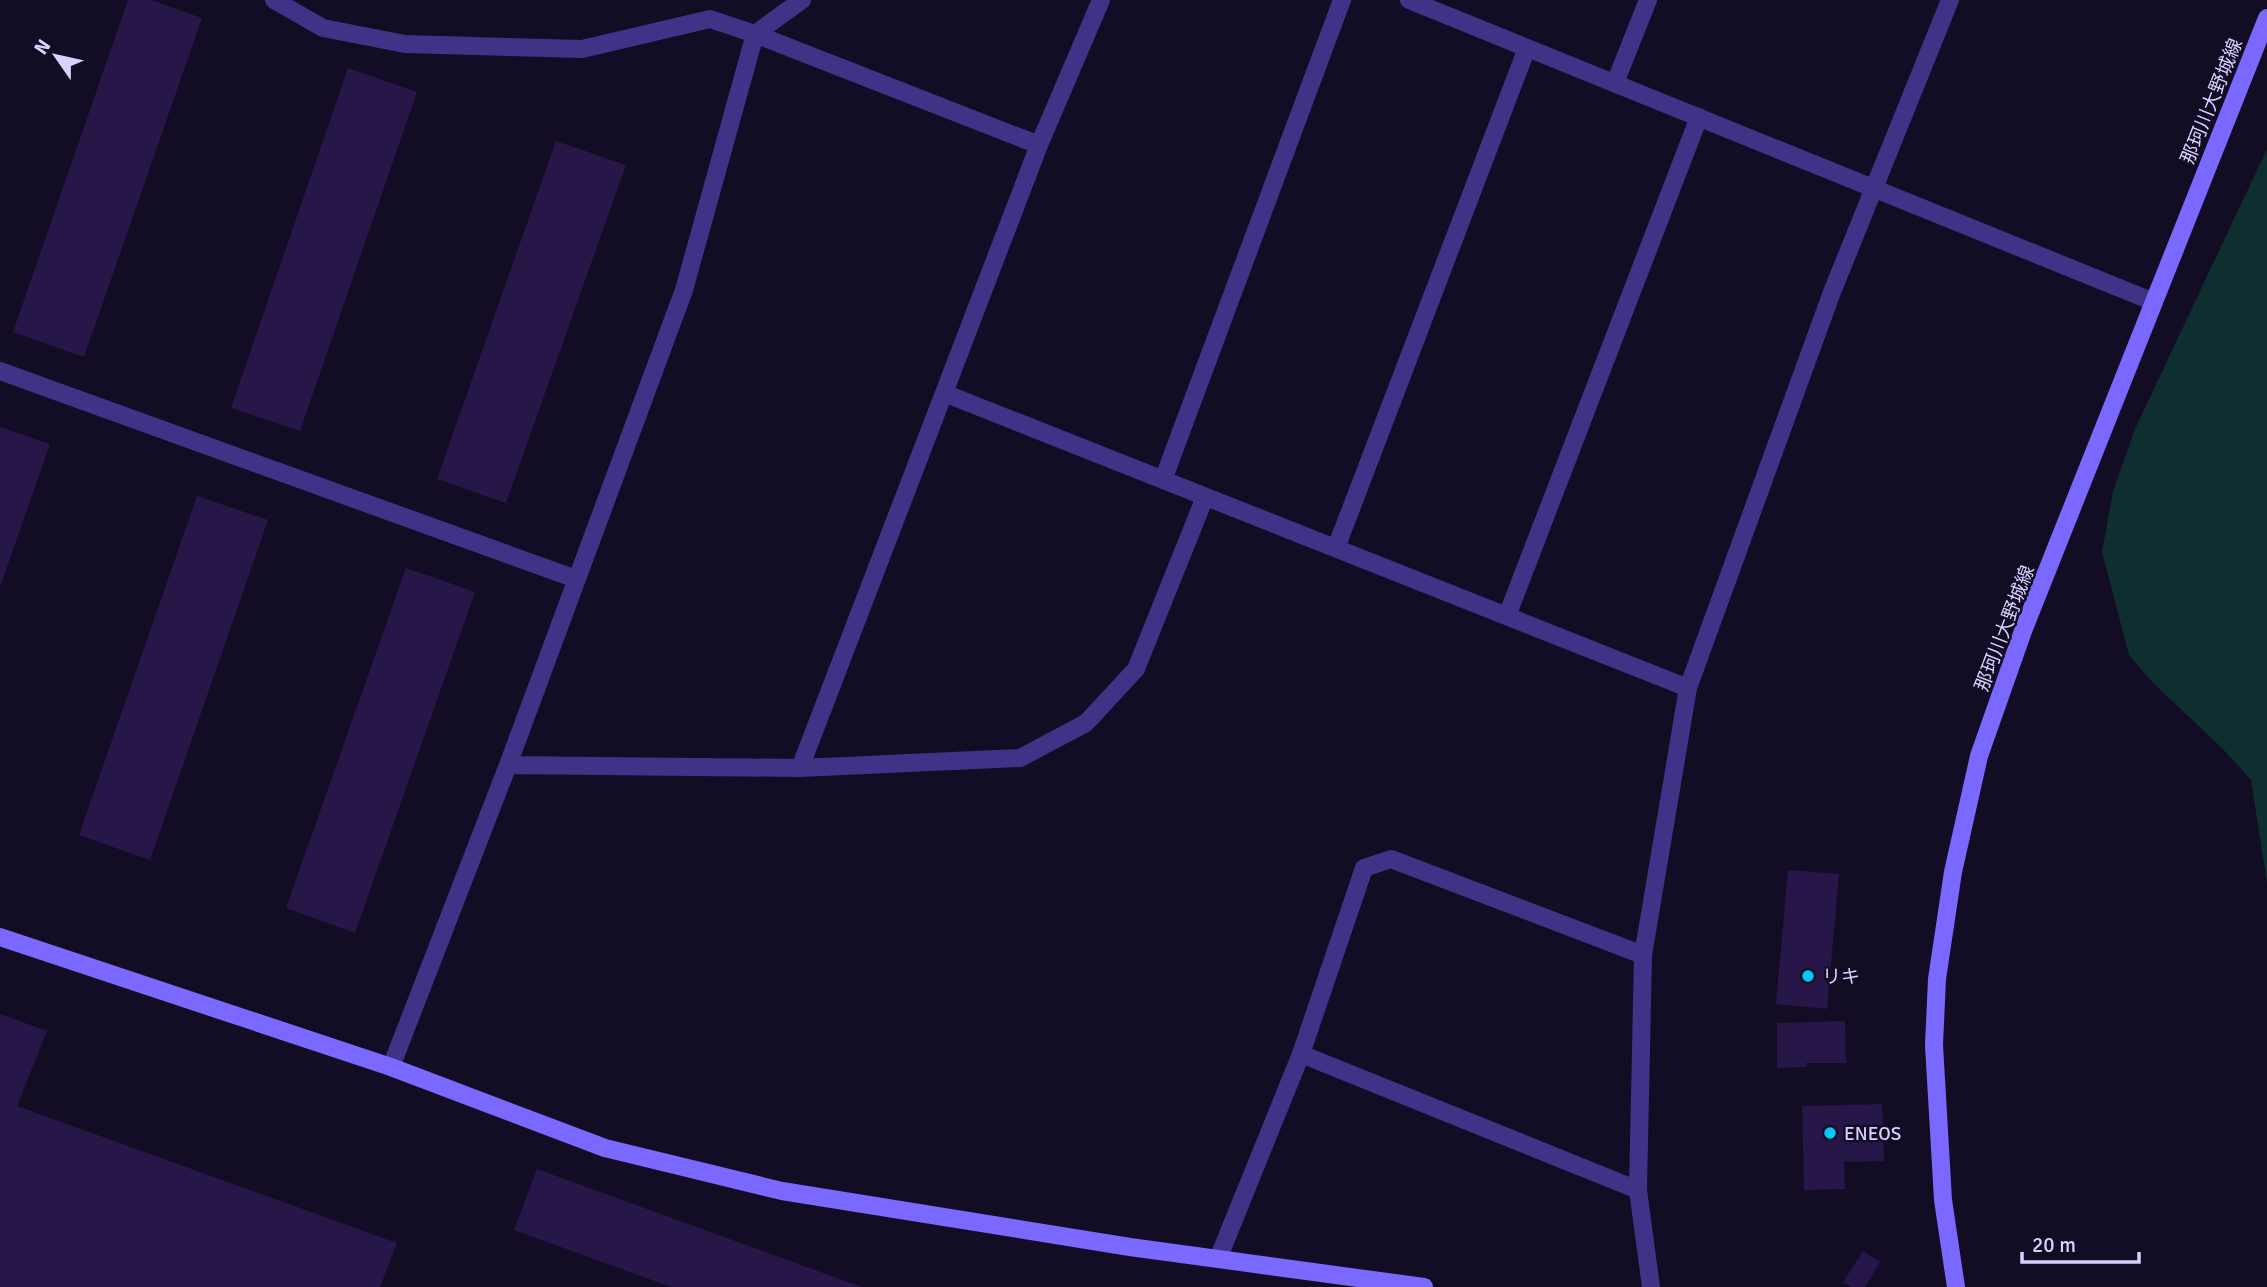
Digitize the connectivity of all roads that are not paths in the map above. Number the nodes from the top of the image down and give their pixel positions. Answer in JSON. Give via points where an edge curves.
{"nodes":[{"id":1,"x":274,"y":0,"type":"edge"},
{"id":2,"x":802,"y":0,"type":"edge"},
{"id":3,"x":1101,"y":0,"type":"edge"},
{"id":4,"x":1342,"y":0,"type":"edge"},
{"id":5,"x":1409,"y":0,"type":"edge"},
{"id":6,"x":1648,"y":0,"type":"edge"},
{"id":7,"x":1950,"y":0,"type":"edge"},
{"id":8,"x":2267,"y":18,"type":"edge"},
{"id":9,"x":755,"y":34,"type":"junction"},
{"id":10,"x":1527,"y":48,"type":"junction"},
{"id":11,"x":1615,"y":83,"type":"junction"},
{"id":12,"x":1699,"y":117,"type":"junction"},
{"id":13,"x":1039,"y":145,"type":"junction"},
{"id":14,"x":1876,"y":188,"type":"junction"},
{"id":15,"x":2154,"y":302,"type":"junction"},
{"id":16,"x":0,"y":371,"type":"edge"},
{"id":17,"x":944,"y":393,"type":"junction"},
{"id":18,"x":1163,"y":480,"type":"junction"},
{"id":19,"x":1205,"y":497,"type":"junction"},
{"id":20,"x":1336,"y":548,"type":"junction"},
{"id":21,"x":576,"y":579,"type":"junction"},
{"id":22,"x":1507,"y":616,"type":"junction"},
{"id":23,"x":1688,"y":688,"type":"junction"},
{"id":24,"x":508,"y":765,"type":"junction"},
{"id":25,"x":800,"y":768,"type":"junction"},
{"id":26,"x":0,"y":937,"type":"edge"},
{"id":27,"x":1643,"y":955,"type":"junction"},
{"id":28,"x":1301,"y":1054,"type":"junction"},
{"id":29,"x":391,"y":1067,"type":"junction"},
{"id":30,"x":1638,"y":1190,"type":"junction"},
{"id":31,"x":1217,"y":1259,"type":"junction"},
{"id":32,"x":1424,"y":1287,"type":"edge"},
{"id":33,"x":1651,"y":1287,"type":"edge"},
{"id":34,"x":1956,"y":1287,"type":"edge"}],
"edges":[{"from":1,"to":9,"type":"street","via":[[323,28],[405,44],[582,49],[710,19]]},
{"from":2,"to":9,"type":"street"},
{"from":3,"to":13,"type":"street"},
{"from":4,"to":18,"type":"street"},
{"from":5,"to":10,"type":"street"},
{"from":6,"to":11,"type":"street"},
{"from":7,"to":14,"type":"street"},
{"from":8,"to":15,"type":"street","name":"那珂川大野城線"},
{"from":9,"to":13,"type":"street"},
{"from":9,"to":21,"type":"street","via":[[684,290]]},
{"from":10,"to":11,"type":"street"},
{"from":10,"to":20,"type":"street"},
{"from":11,"to":12,"type":"street"},
{"from":12,"to":14,"type":"street"},
{"from":12,"to":22,"type":"street"},
{"from":13,"to":17,"type":"street"},
{"from":14,"to":15,"type":"street"},
{"from":14,"to":23,"type":"street","via":[[1832,292]]},
{"from":15,"to":34,"type":"street","name":"那珂川大野城線","via":[[1987,731],[1953,872],[1937,979],[1934,1045],[1943,1200]]},
{"from":16,"to":21,"type":"street"},
{"from":17,"to":18,"type":"street"},
{"from":17,"to":25,"type":"street"},
{"from":18,"to":19,"type":"street"},
{"from":19,"to":20,"type":"street"},
{"from":19,"to":25,"type":"street","via":[[1136,669],[1086,723],[1020,758]]},
{"from":20,"to":22,"type":"street"},
{"from":21,"to":24,"type":"street"},
{"from":22,"to":23,"type":"street"},
{"from":23,"to":27,"type":"street"},
{"from":24,"to":25,"type":"street"},
{"from":24,"to":29,"type":"street"},
{"from":26,"to":29,"type":"street"},
{"from":27,"to":28,"type":"street","via":[[1391,859],[1364,868]]},
{"from":27,"to":30,"type":"street"},
{"from":28,"to":30,"type":"street"},
{"from":28,"to":31,"type":"street"},
{"from":29,"to":31,"type":"street","via":[[605,1148],[782,1191]]},
{"from":30,"to":33,"type":"street"},
{"from":31,"to":32,"type":"street"}]}
